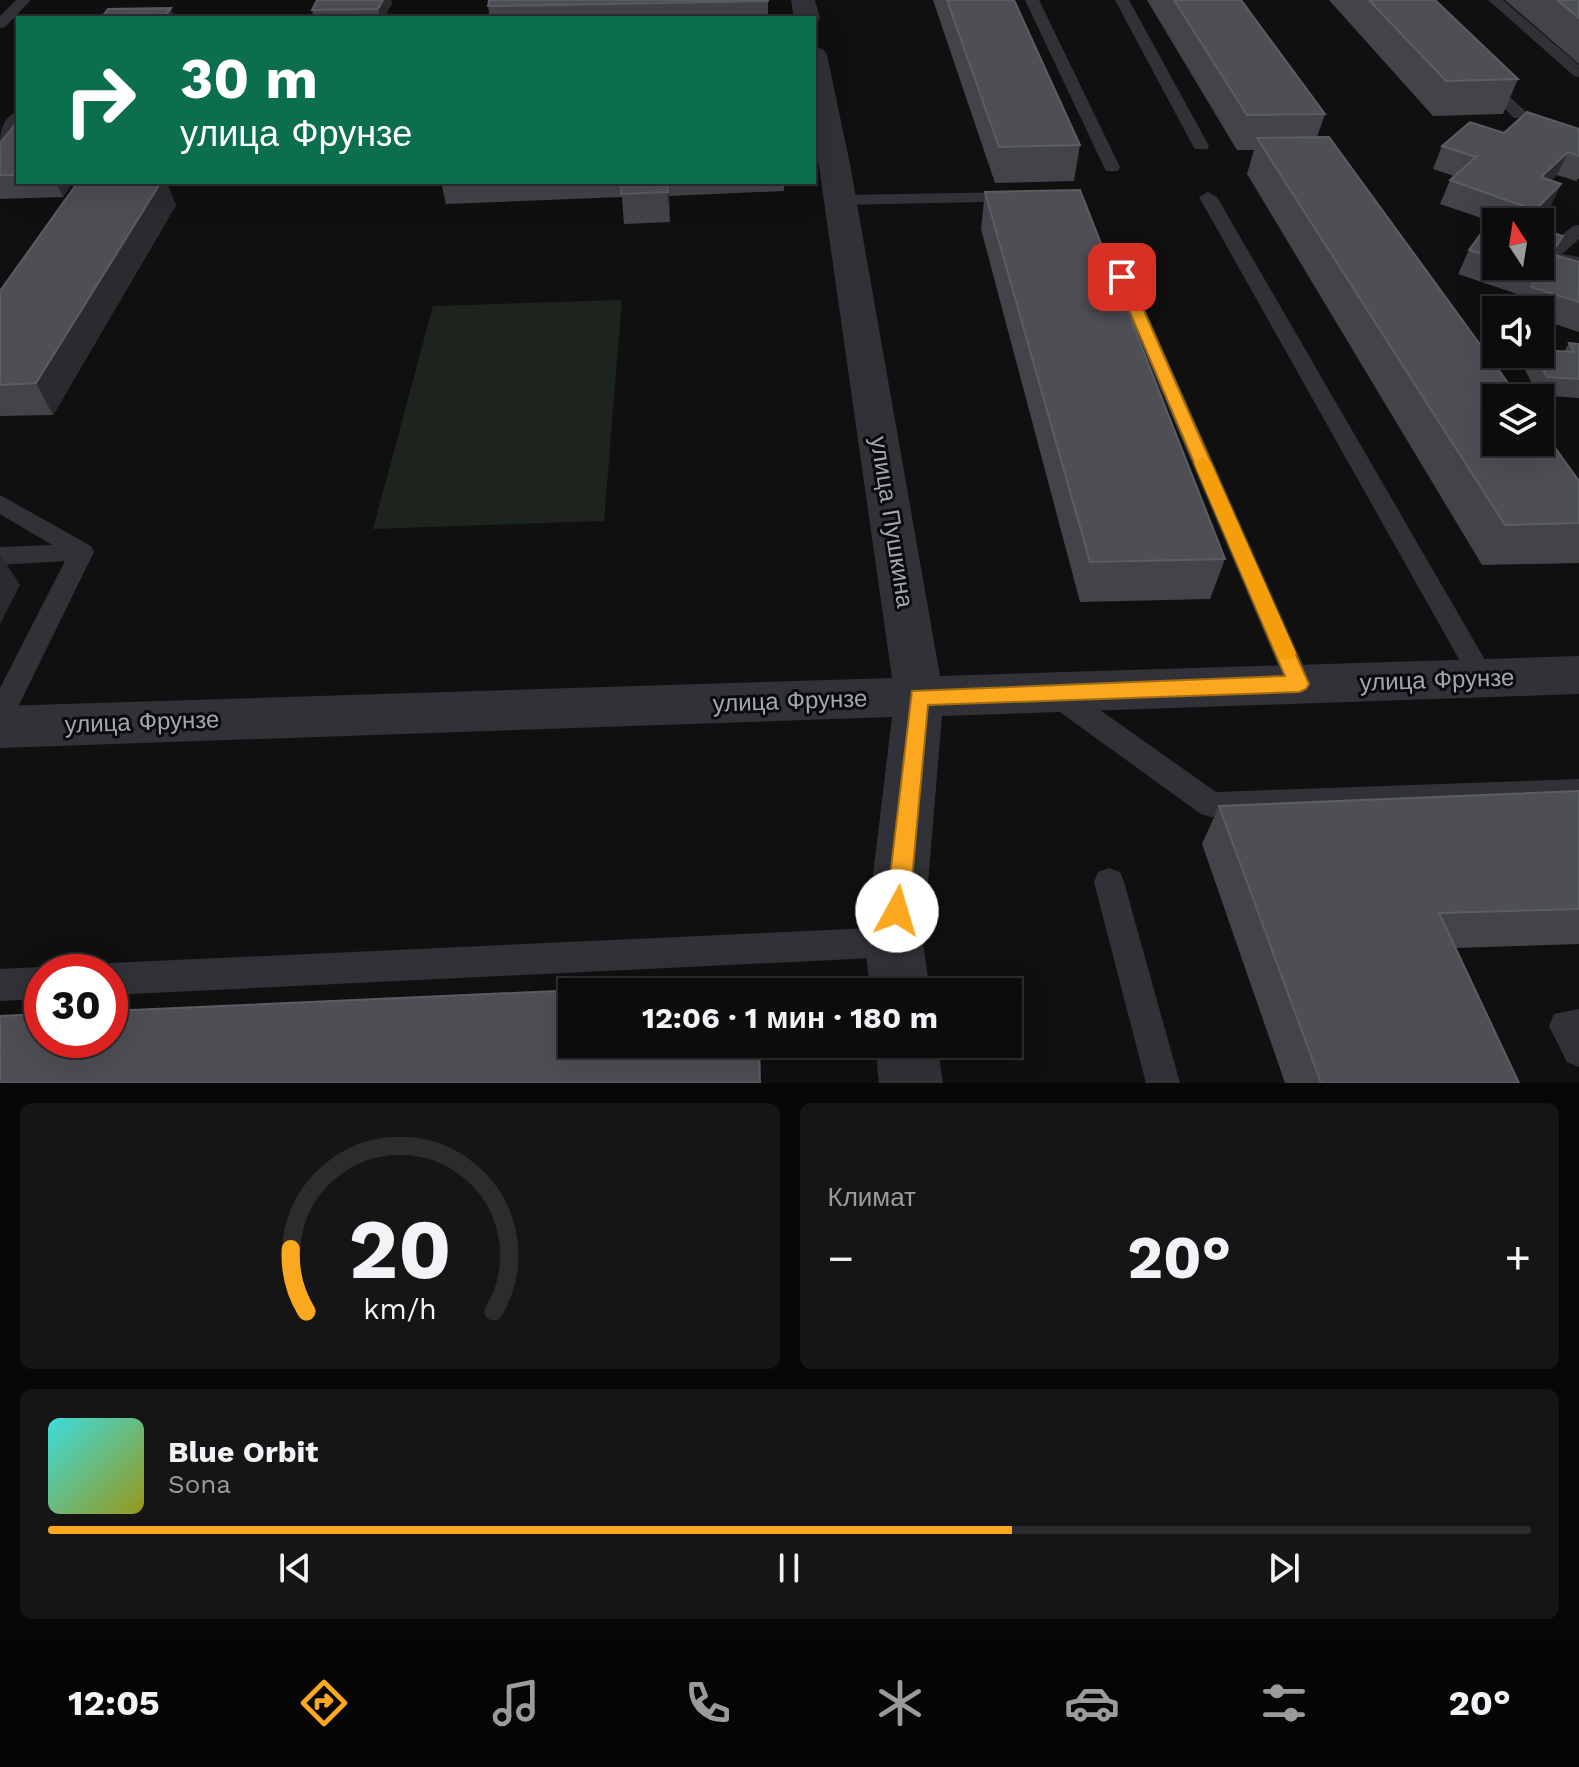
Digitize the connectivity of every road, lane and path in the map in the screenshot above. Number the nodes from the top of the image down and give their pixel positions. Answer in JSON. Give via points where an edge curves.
{"nodes":[{"id":1,"x":24,"y":0,"type":"edge"},
{"id":2,"x":1032,"y":0,"type":"edge"},
{"id":3,"x":1122,"y":0,"type":"edge"},
{"id":4,"x":1495,"y":0,"type":"edge"},
{"id":5,"x":0,"y":24,"type":"edge"},
{"id":6,"x":816,"y":66,"type":"edge"},
{"id":7,"x":1478,"y":73,"type":"edge"},
{"id":8,"x":1579,"y":73,"type":"edge"},
{"id":9,"x":15,"y":110,"type":"edge"},
{"id":10,"x":1520,"y":115,"type":"edge"},
{"id":11,"x":0,"y":139,"type":"edge"},
{"id":12,"x":1201,"y":146,"type":"dead end"},
{"id":13,"x":1112,"y":167,"type":"dead end"},
{"id":14,"x":1042,"y":196,"type":"edge"},
{"id":15,"x":1208,"y":197,"type":"dead end"},
{"id":16,"x":841,"y":200,"type":"junction"},
{"id":17,"x":1579,"y":230,"type":"edge"},
{"id":18,"x":1109,"y":248,"type":"dead end"},
{"id":19,"x":1579,"y":263,"type":"edge"},
{"id":20,"x":0,"y":503,"type":"edge"},
{"id":21,"x":82,"y":552,"type":"junction"},
{"id":22,"x":0,"y":556,"type":"edge"},
{"id":23,"x":1579,"y":675,"type":"edge"},
{"id":24,"x":1483,"y":679,"type":"junction"},
{"id":25,"x":1299,"y":684,"type":"junction"},
{"id":26,"x":1054,"y":693,"type":"junction"},
{"id":27,"x":919,"y":697,"type":"junction"},
{"id":28,"x":0,"y":715,"type":"edge"},
{"id":29,"x":0,"y":727,"type":"edge"},
{"id":30,"x":1579,"y":791,"type":"edge"},
{"id":31,"x":1109,"y":882,"type":"dead end"},
{"id":32,"x":897,"y":967,"type":"edge"},
{"id":33,"x":128,"y":979,"type":"edge"},
{"id":34,"x":24,"y":984,"type":"edge"},
{"id":35,"x":0,"y":985,"type":"edge"},
{"id":36,"x":1579,"y":1025,"type":"edge"},
{"id":37,"x":1579,"y":1050,"type":"edge"},
{"id":38,"x":908,"y":1058,"type":"edge"},
{"id":39,"x":911,"y":1083,"type":"edge"},
{"id":40,"x":1163,"y":1083,"type":"edge"}],
"edges":[{"from":1,"to":5,"type":"lane"},
{"from":2,"to":13,"type":"lane"},
{"from":3,"to":12,"type":"lane"},
{"from":4,"to":8,"type":"lane"},
{"from":6,"to":16,"type":"street","name":"улица Пушкина"},
{"from":7,"to":10,"type":"lane"},
{"from":9,"to":11,"type":"lane"},
{"from":14,"to":16,"type":"lane"},
{"from":15,"to":24,"type":"lane"},
{"from":16,"to":27,"type":"street","name":"улица Пушкина"},
{"from":17,"to":19,"type":"lane","via":[[1548,256]]},
{"from":18,"to":25,"type":"lane"},
{"from":20,"to":21,"type":"lane"},
{"from":21,"to":22,"type":"lane"},
{"from":21,"to":28,"type":"lane"},
{"from":23,"to":24,"type":"street","name":"улица Фрунзе"},
{"from":24,"to":25,"type":"street","name":"улица Фрунзе"},
{"from":25,"to":26,"type":"street","name":"улица Фрунзе"},
{"from":26,"to":27,"type":"street","name":"улица Фрунзе"},
{"from":26,"to":30,"type":"lane","via":[[1211,805]]},
{"from":27,"to":29,"type":"street","name":"улица Фрунзе"},
{"from":27,"to":32,"type":"street","name":"улица Пушкина"},
{"from":31,"to":40,"type":"lane"},
{"from":32,"to":33,"type":"lane"},
{"from":34,"to":35,"type":"lane"},
{"from":36,"to":37,"type":"lane","via":[[1566,1026]]},
{"from":38,"to":39,"type":"street"}]}
